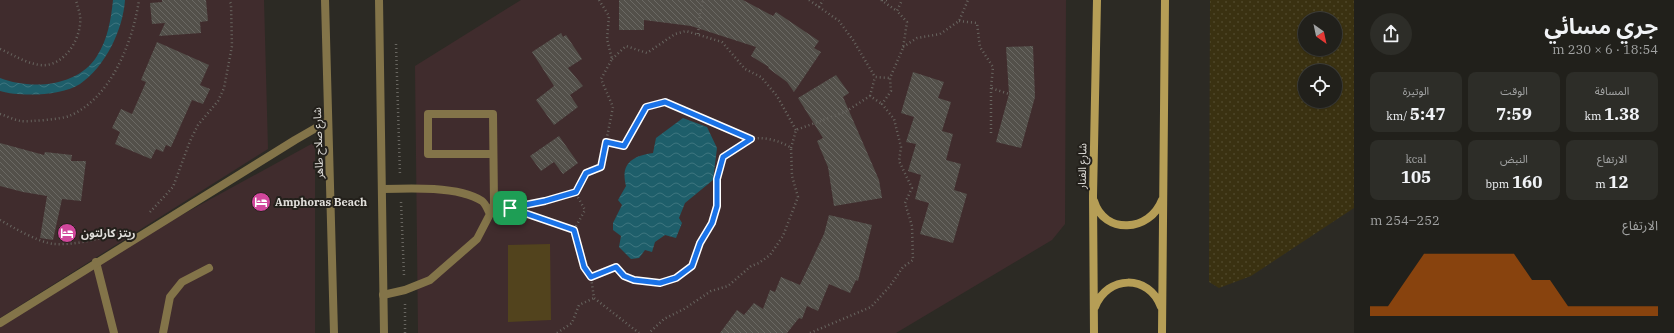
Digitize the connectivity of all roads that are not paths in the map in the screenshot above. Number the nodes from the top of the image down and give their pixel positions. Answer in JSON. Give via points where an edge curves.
{"nodes":[{"id":1,"x":325,"y":0,"type":"edge"},
{"id":2,"x":379,"y":0,"type":"edge"},
{"id":3,"x":1097,"y":0,"type":"edge"},
{"id":4,"x":1165,"y":0,"type":"edge"},
{"id":5,"x":328,"y":122,"type":"junction"},
{"id":6,"x":493,"y":154,"type":"junction"},
{"id":7,"x":383,"y":189,"type":"junction"},
{"id":8,"x":1092,"y":196,"type":"junction"},
{"id":9,"x":1163,"y":198,"type":"junction"},
{"id":10,"x":490,"y":214,"type":"junction"},
{"id":11,"x":96,"y":262,"type":"junction"},
{"id":12,"x":209,"y":268,"type":"dead end"},
{"id":13,"x":383,"y":295,"type":"junction"},
{"id":14,"x":1094,"y":309,"type":"junction"},
{"id":15,"x":1162,"y":310,"type":"junction"},
{"id":16,"x":0,"y":323,"type":"edge"},
{"id":17,"x":114,"y":333,"type":"edge"},
{"id":18,"x":163,"y":333,"type":"edge"},
{"id":19,"x":334,"y":333,"type":"edge"},
{"id":20,"x":384,"y":333,"type":"edge"},
{"id":21,"x":1094,"y":333,"type":"edge"},
{"id":22,"x":1162,"y":333,"type":"edge"}],
"edges":[{"from":1,"to":5,"type":"street","name":"شارع صلاح طاهر"},
{"from":2,"to":7,"type":"street"},
{"from":3,"to":8,"type":"main road","name":"شارع الفنار"},
{"from":4,"to":9,"type":"main road"},
{"from":5,"to":11,"type":"street"},
{"from":5,"to":19,"type":"street","name":"شارع صلاح طاهر"},
{"from":6,"to":6,"type":"street","via":[[493,114],[428,114],[428,154]]},
{"from":6,"to":10,"type":"street","via":[[494,204]]},
{"from":7,"to":10,"type":"street","via":[[458,191],[482,201]]},
{"from":7,"to":13,"type":"street"},
{"from":8,"to":9,"type":"main road","via":[[1095,205],[1108,220],[1127,225],[1141,223],[1154,215]]},
{"from":8,"to":14,"type":"main road","name":"شارع الفنار"},
{"from":9,"to":15,"type":"main road"},
{"from":10,"to":13,"type":"street","via":[[477,239],[430,280]]},
{"from":11,"to":16,"type":"street"},
{"from":11,"to":17,"type":"street"},
{"from":12,"to":18,"type":"street","via":[[182,282],[170,297]]},
{"from":13,"to":20,"type":"street"},
{"from":14,"to":15,"type":"main road","via":[[1097,301],[1110,287],[1128,282],[1146,287],[1159,301]]},
{"from":14,"to":21,"type":"main road","name":"شارع الفنار"},
{"from":15,"to":22,"type":"main road"}]}
